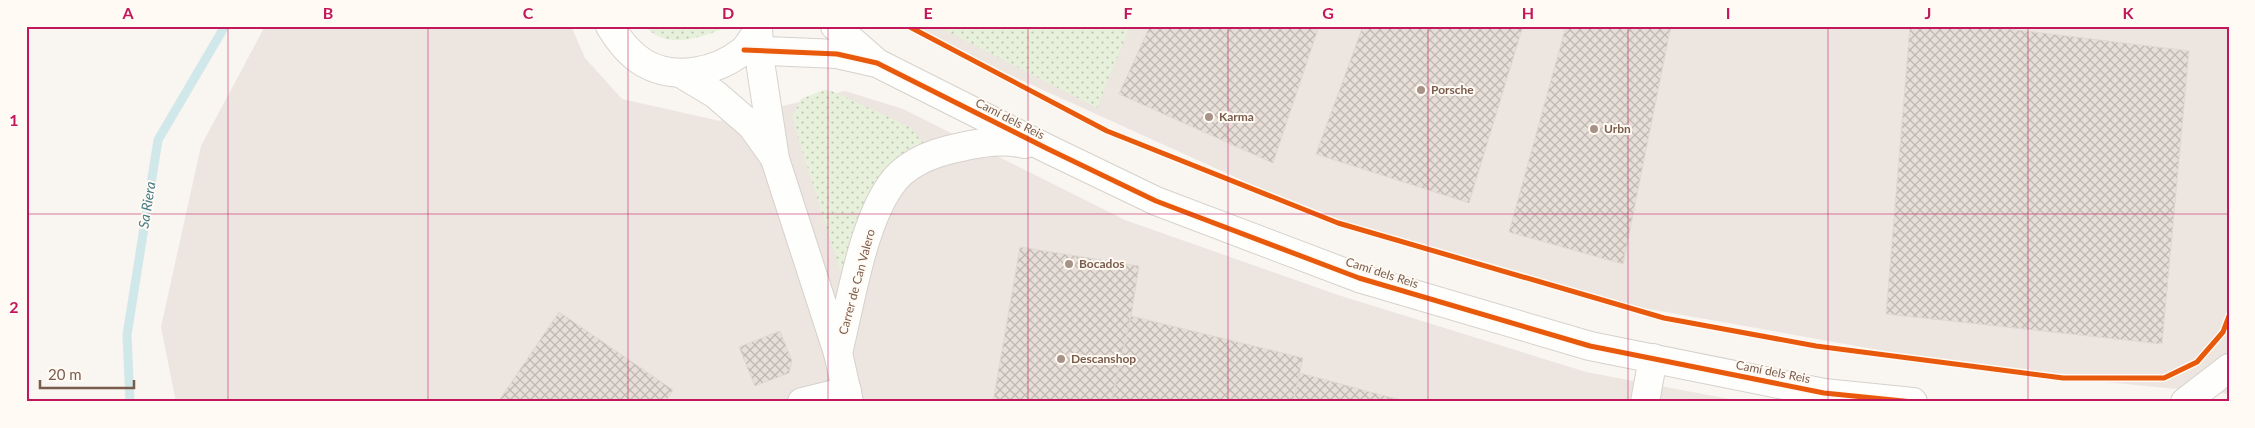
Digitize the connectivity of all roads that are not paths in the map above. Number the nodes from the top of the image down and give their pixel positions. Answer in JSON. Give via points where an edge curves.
{"nodes":[{"id":1,"x":610,"y":26,"type":"edge"},
{"id":2,"x":835,"y":26,"type":"edge"},
{"id":3,"x":756,"y":39,"type":"edge"},
{"id":4,"x":877,"y":63,"type":"junction"},
{"id":5,"x":680,"y":73,"type":"junction"},
{"id":6,"x":1048,"y":149,"type":"junction"},
{"id":7,"x":775,"y":159,"type":"junction"},
{"id":8,"x":838,"y":353,"type":"junction"},
{"id":9,"x":1653,"y":358,"type":"junction"},
{"id":10,"x":2229,"y":368,"type":"edge"},
{"id":11,"x":848,"y":396,"type":"edge"},
{"id":12,"x":802,"y":402,"type":"edge"},
{"id":13,"x":1645,"y":402,"type":"edge"},
{"id":14,"x":1914,"y":402,"type":"edge"},
{"id":15,"x":2186,"y":402,"type":"edge"}],
"edges":[{"from":1,"to":5,"type":"street","via":[[623,46],[644,64]]},
{"from":2,"to":4,"type":"street"},
{"from":3,"to":4,"type":"street"},
{"from":3,"to":5,"type":"street","via":[[720,64],[697,72]]},
{"from":3,"to":7,"type":"street"},
{"from":4,"to":6,"type":"street","name":"Camí dels Reis"},
{"from":5,"to":7,"type":"street","via":[[715,94],[752,126]]},
{"from":6,"to":8,"type":"street","name":"Carrer de Can Valero","via":[[1016,142],[988,141],[930,155],[906,169],[890,186],[875,215],[861,256]]},
{"from":6,"to":9,"type":"street","name":"Camí dels Reis","via":[[1156,201],[1359,278],[1590,346]]},
{"from":7,"to":8,"type":"street"},
{"from":8,"to":11,"type":"street","name":"Carrer de Can Valero"},
{"from":9,"to":13,"type":"street"},
{"from":9,"to":14,"type":"street","name":"Camí dels Reis","via":[[1824,393]]},
{"from":10,"to":15,"type":"street"},
{"from":11,"to":12,"type":"street"}]}
